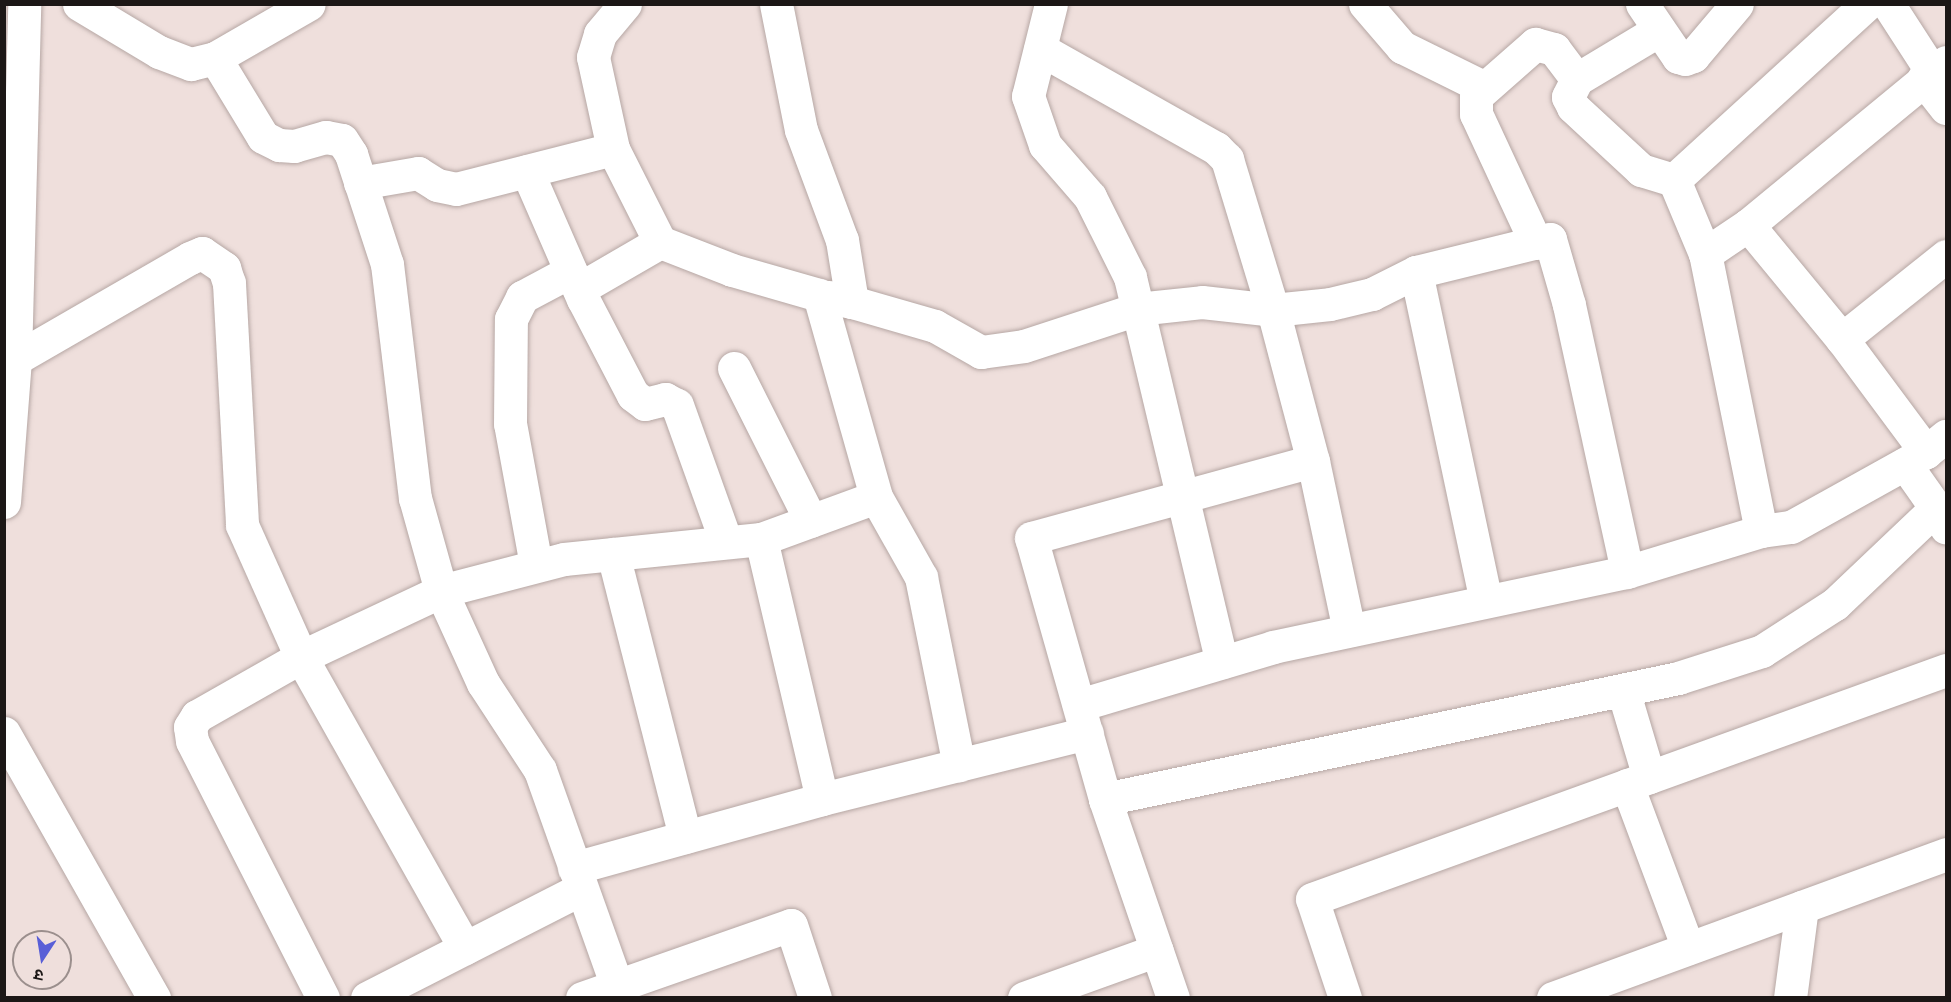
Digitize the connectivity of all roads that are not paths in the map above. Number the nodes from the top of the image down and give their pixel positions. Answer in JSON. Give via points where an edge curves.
{"nodes":[{"id":1,"x":24,"y":4,"type":"edge"},
{"id":2,"x":79,"y":4,"type":"edge"},
{"id":3,"x":309,"y":4,"type":"edge"},
{"id":4,"x":625,"y":4,"type":"edge"},
{"id":5,"x":776,"y":4,"type":"edge"},
{"id":6,"x":1051,"y":4,"type":"edge"},
{"id":7,"x":1365,"y":4,"type":"edge"},
{"id":8,"x":1737,"y":4,"type":"edge"},
{"id":9,"x":1867,"y":4,"type":"edge"},
{"id":10,"x":1888,"y":4,"type":"edge"},
{"id":11,"x":1650,"y":17,"type":"edge"},
{"id":12,"x":1040,"y":49,"type":"junction"},
{"id":13,"x":215,"y":58,"type":"junction"},
{"id":14,"x":1934,"y":71,"type":"edge"},
{"id":15,"x":1577,"y":80,"type":"junction"},
{"id":16,"x":1483,"y":87,"type":"junction"},
{"id":17,"x":1947,"y":108,"type":"edge"},
{"id":18,"x":613,"y":149,"type":"junction"},
{"id":19,"x":527,"y":171,"type":"junction"},
{"id":20,"x":1674,"y":180,"type":"junction"},
{"id":21,"x":360,"y":183,"type":"junction"},
{"id":22,"x":1748,"y":225,"type":"junction"},
{"id":23,"x":660,"y":242,"type":"junction"},
{"id":24,"x":1536,"y":243,"type":"junction"},
{"id":25,"x":1705,"y":254,"type":"junction"},
{"id":26,"x":1947,"y":256,"type":"edge"},
{"id":27,"x":1416,"y":272,"type":"junction"},
{"id":28,"x":575,"y":280,"type":"junction"},
{"id":29,"x":819,"y":295,"type":"junction"},
{"id":30,"x":852,"y":302,"type":"junction"},
{"id":31,"x":1137,"y":309,"type":"junction"},
{"id":32,"x":1273,"y":310,"type":"junction"},
{"id":33,"x":1842,"y":339,"type":"junction"},
{"id":34,"x":10,"y":358,"type":"edge"},
{"id":35,"x":734,"y":368,"type":"dead end"},
{"id":36,"x":1926,"y":451,"type":"edge"},
{"id":37,"x":1312,"y":461,"type":"junction"},
{"id":38,"x":1182,"y":496,"type":"junction"},
{"id":39,"x":876,"y":497,"type":"junction"},
{"id":40,"x":4,"y":502,"type":"edge"},
{"id":41,"x":1941,"y":518,"type":"edge"},
{"id":42,"x":811,"y":521,"type":"junction"},
{"id":43,"x":1761,"y":531,"type":"junction"},
{"id":44,"x":761,"y":539,"type":"junction"},
{"id":45,"x":726,"y":542,"type":"junction"},
{"id":46,"x":613,"y":554,"type":"junction"},
{"id":47,"x":536,"y":565,"type":"junction"},
{"id":48,"x":1627,"y":572,"type":"junction"},
{"id":49,"x":441,"y":591,"type":"junction"},
{"id":50,"x":1486,"y":600,"type":"junction"},
{"id":51,"x":1349,"y":630,"type":"junction"},
{"id":52,"x":301,"y":657,"type":"junction"},
{"id":53,"x":1222,"y":663,"type":"junction"},
{"id":54,"x":1947,"y":670,"type":"edge"},
{"id":55,"x":1623,"y":690,"type":"junction"},
{"id":56,"x":1083,"y":719,"type":"junction"},
{"id":57,"x":4,"y":733,"type":"edge"},
{"id":58,"x":959,"y":765,"type":"junction"},
{"id":59,"x":1638,"y":781,"type":"junction"},
{"id":60,"x":822,"y":798,"type":"junction"},
{"id":61,"x":1105,"y":799,"type":"junction"},
{"id":62,"x":685,"y":837,"type":"junction"},
{"id":63,"x":1947,"y":854,"type":"edge"},
{"id":64,"x":578,"y":878,"type":"junction"},
{"id":65,"x":1802,"y":907,"type":"junction"},
{"id":66,"x":465,"y":948,"type":"junction"},
{"id":67,"x":1688,"y":948,"type":"junction"},
{"id":68,"x":1157,"y":950,"type":"junction"},
{"id":69,"x":618,"y":991,"type":"edge"},
{"id":70,"x":154,"y":998,"type":"edge"},
{"id":71,"x":322,"y":998,"type":"edge"},
{"id":72,"x":367,"y":998,"type":"edge"},
{"id":73,"x":582,"y":998,"type":"edge"},
{"id":74,"x":815,"y":998,"type":"edge"},
{"id":75,"x":1024,"y":998,"type":"edge"},
{"id":76,"x":1173,"y":998,"type":"edge"},
{"id":77,"x":1345,"y":998,"type":"edge"},
{"id":78,"x":1553,"y":998,"type":"edge"},
{"id":79,"x":1790,"y":998,"type":"edge"}],
"edges":[{"from":1,"to":34,"type":"street"},
{"from":2,"to":13,"type":"street","via":[[159,52],[191,64]]},
{"from":3,"to":13,"type":"street"},
{"from":4,"to":18,"type":"street","via":[[600,34],[593,57]]},
{"from":5,"to":30,"type":"street","via":[[801,130],[842,240]]},
{"from":6,"to":12,"type":"street"},
{"from":7,"to":16,"type":"street","via":[[1402,47]]},
{"from":8,"to":11,"type":"street","via":[[1693,56],[1685,59],[1678,57]]},
{"from":9,"to":20,"type":"street"},
{"from":10,"to":14,"type":"street"},
{"from":11,"to":15,"type":"street"},
{"from":12,"to":31,"type":"street","via":[[1028,96],[1045,146],[1090,197],[1130,278]]},
{"from":12,"to":32,"type":"street","via":[[1216,148],[1227,159]]},
{"from":13,"to":21,"type":"street","via":[[263,137],[279,145],[294,146],[326,137],[342,140]]},
{"from":14,"to":17,"type":"street"},
{"from":14,"to":22,"type":"street"},
{"from":15,"to":16,"type":"street","via":[[1554,49],[1535,44]]},
{"from":15,"to":20,"type":"street","via":[[1568,97],[1573,107],[1641,170]]},
{"from":16,"to":24,"type":"street","via":[[1476,96],[1476,114]]},
{"from":18,"to":19,"type":"street"},
{"from":18,"to":23,"type":"street"},
{"from":19,"to":21,"type":"street","via":[[456,189],[437,185],[418,173]]},
{"from":19,"to":28,"type":"street"},
{"from":20,"to":25,"type":"street"},
{"from":21,"to":49,"type":"street","via":[[387,264],[415,498]]},
{"from":22,"to":25,"type":"street"},
{"from":22,"to":33,"type":"street"},
{"from":23,"to":28,"type":"street"},
{"from":23,"to":29,"type":"street","via":[[732,270]]},
{"from":24,"to":27,"type":"street"},
{"from":24,"to":48,"type":"street","via":[[1550,239],[1569,305]]},
{"from":25,"to":43,"type":"street"},
{"from":26,"to":33,"type":"street"},
{"from":27,"to":32,"type":"street","via":[[1372,294]]},
{"from":27,"to":50,"type":"street"},
{"from":28,"to":45,"type":"street","via":[[639,402],[665,399],[677,405]]},
{"from":28,"to":47,"type":"street","via":[[522,297],[511,319],[510,424]]},
{"from":29,"to":30,"type":"street"},
{"from":29,"to":39,"type":"street"},
{"from":30,"to":31,"type":"street","via":[[935,326],[981,352],[1024,346]]},
{"from":31,"to":32,"type":"street","via":[[1202,302]]},
{"from":31,"to":38,"type":"street"},
{"from":32,"to":37,"type":"street"},
{"from":33,"to":36,"type":"street"},
{"from":34,"to":40,"type":"street"},
{"from":34,"to":52,"type":"street","via":[[190,258],[202,254],[224,268],[229,283],[242,525]]},
{"from":35,"to":42,"type":"street"},
{"from":36,"to":41,"type":"street"},
{"from":36,"to":43,"type":"street","via":[[1791,527]]},
{"from":37,"to":38,"type":"street"},
{"from":37,"to":51,"type":"street"},
{"from":38,"to":53,"type":"street"},
{"from":38,"to":56,"type":"street","via":[[1031,538]]},
{"from":39,"to":42,"type":"street"},
{"from":39,"to":58,"type":"street","via":[[921,577]]},
{"from":41,"to":55,"type":"street","via":[[1835,604],[1762,651],[1678,678]]},
{"from":42,"to":44,"type":"street"},
{"from":43,"to":48,"type":"street"},
{"from":44,"to":45,"type":"street"},
{"from":44,"to":60,"type":"street"},
{"from":45,"to":46,"type":"street"},
{"from":46,"to":47,"type":"street"},
{"from":46,"to":62,"type":"street"},
{"from":47,"to":49,"type":"street"},
{"from":48,"to":50,"type":"street"},
{"from":49,"to":52,"type":"street"},
{"from":49,"to":64,"type":"street","via":[[483,683],[540,770]]},
{"from":50,"to":51,"type":"street"},
{"from":51,"to":53,"type":"street"},
{"from":52,"to":66,"type":"street"},
{"from":52,"to":71,"type":"street","via":[[197,716],[190,727],[192,741]]},
{"from":53,"to":56,"type":"street"},
{"from":54,"to":59,"type":"street"},
{"from":55,"to":59,"type":"street"},
{"from":55,"to":61,"type":"street"},
{"from":56,"to":58,"type":"street"},
{"from":56,"to":61,"type":"street"},
{"from":57,"to":70,"type":"street"},
{"from":58,"to":60,"type":"street"},
{"from":59,"to":67,"type":"street"},
{"from":59,"to":77,"type":"street","via":[[1312,899]]},
{"from":60,"to":62,"type":"street"},
{"from":61,"to":68,"type":"street"},
{"from":62,"to":64,"type":"street"},
{"from":63,"to":65,"type":"street"},
{"from":64,"to":66,"type":"street"},
{"from":64,"to":69,"type":"street"},
{"from":65,"to":67,"type":"street"},
{"from":65,"to":79,"type":"street"},
{"from":66,"to":72,"type":"street"},
{"from":67,"to":78,"type":"street"},
{"from":68,"to":75,"type":"street"},
{"from":68,"to":76,"type":"street"},
{"from":69,"to":73,"type":"street"},
{"from":69,"to":74,"type":"street","via":[[791,925]]}]}
